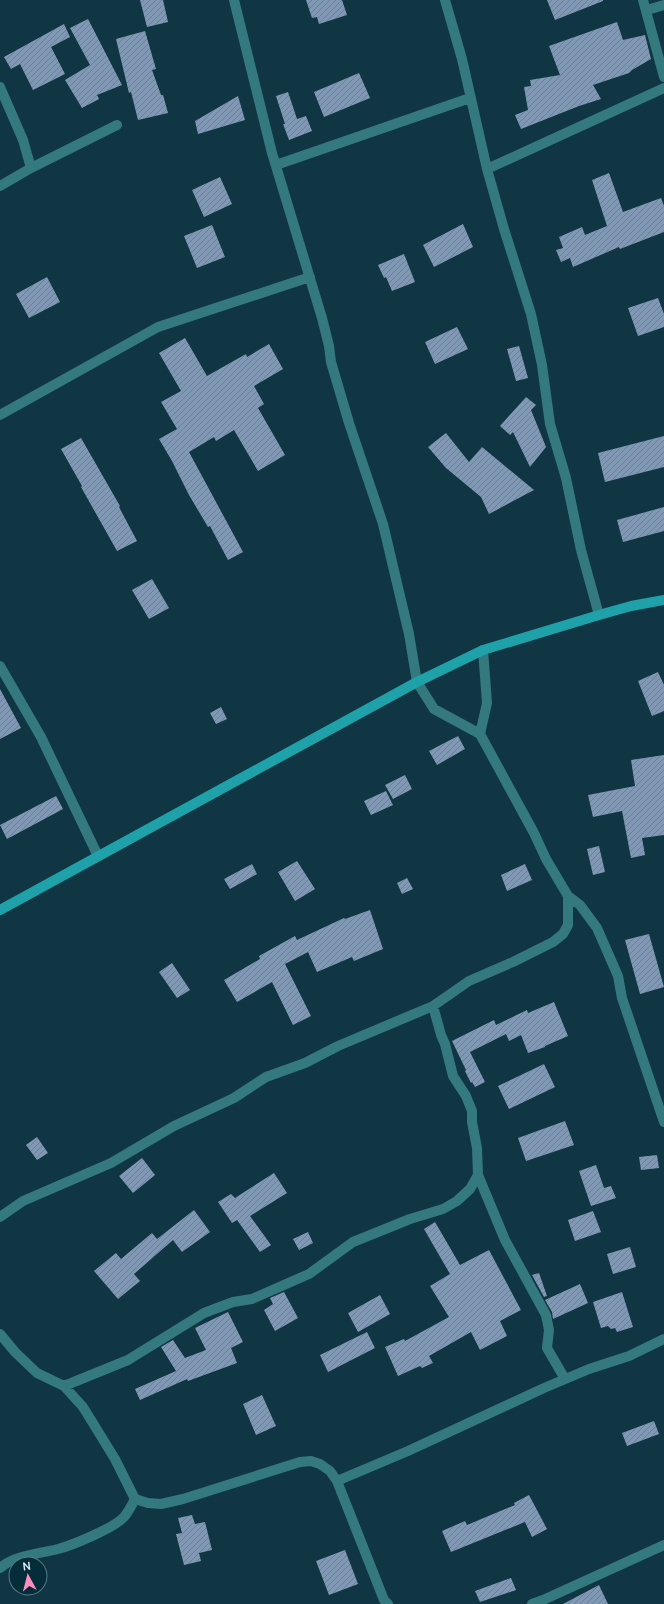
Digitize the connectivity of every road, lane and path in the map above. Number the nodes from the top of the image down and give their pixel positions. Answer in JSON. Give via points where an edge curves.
{"nodes":[{"id":1,"x":234,"y":0,"type":"edge"},
{"id":2,"x":445,"y":0,"type":"edge"},
{"id":3,"x":644,"y":0,"type":"edge"},
{"id":4,"x":664,"y":5,"type":"edge"},
{"id":5,"x":647,"y":10,"type":"junction"},
{"id":6,"x":664,"y":77,"type":"edge"},
{"id":7,"x":0,"y":87,"type":"edge"},
{"id":8,"x":664,"y":88,"type":"edge"},
{"id":9,"x":470,"y":98,"type":"junction"},
{"id":10,"x":117,"y":125,"type":"dead end"},
{"id":11,"x":276,"y":165,"type":"junction"},
{"id":12,"x":31,"y":168,"type":"junction"},
{"id":13,"x":487,"y":169,"type":"junction"},
{"id":14,"x":0,"y":186,"type":"edge"},
{"id":15,"x":310,"y":277,"type":"junction"},
{"id":16,"x":0,"y":415,"type":"edge"},
{"id":17,"x":664,"y":600,"type":"edge"},
{"id":18,"x":599,"y":615,"type":"junction"},
{"id":19,"x":483,"y":650,"type":"junction"},
{"id":20,"x":0,"y":666,"type":"edge"},
{"id":21,"x":417,"y":682,"type":"junction"},
{"id":22,"x":480,"y":734,"type":"junction"},
{"id":23,"x":98,"y":856,"type":"junction"},
{"id":24,"x":568,"y":896,"type":"junction"},
{"id":25,"x":0,"y":910,"type":"edge"},
{"id":26,"x":434,"y":1006,"type":"junction"},
{"id":27,"x":664,"y":1122,"type":"edge"},
{"id":28,"x":478,"y":1175,"type":"junction"},
{"id":29,"x":0,"y":1217,"type":"edge"},
{"id":30,"x":0,"y":1334,"type":"edge"},
{"id":31,"x":664,"y":1339,"type":"edge"},
{"id":32,"x":565,"y":1379,"type":"junction"},
{"id":33,"x":64,"y":1386,"type":"junction"},
{"id":34,"x":337,"y":1481,"type":"junction"},
{"id":35,"x":135,"y":1499,"type":"junction"},
{"id":36,"x":664,"y":1544,"type":"edge"},
{"id":37,"x":0,"y":1568,"type":"edge"},
{"id":38,"x":388,"y":1604,"type":"edge"},
{"id":39,"x":532,"y":1604,"type":"edge"}],
"edges":[{"from":1,"to":11,"type":"street"},
{"from":2,"to":9,"type":"street"},
{"from":3,"to":5,"type":"street"},
{"from":4,"to":5,"type":"street"},
{"from":5,"to":6,"type":"street"},
{"from":7,"to":12,"type":"street","via":[[23,140]]},
{"from":8,"to":13,"type":"street"},
{"from":9,"to":11,"type":"street"},
{"from":9,"to":13,"type":"street"},
{"from":10,"to":12,"type":"street"},
{"from":11,"to":15,"type":"street"},
{"from":12,"to":14,"type":"street"},
{"from":13,"to":18,"type":"street","via":[[531,314],[542,365],[550,424],[566,478],[581,550]]},
{"from":15,"to":16,"type":"street","via":[[158,327]]},
{"from":15,"to":21,"type":"street","via":[[349,423],[383,524],[409,634]]},
{"from":17,"to":18,"type":"main road"},
{"from":18,"to":19,"type":"main road"},
{"from":19,"to":21,"type":"main road"},
{"from":19,"to":22,"type":"street","via":[[487,703]]},
{"from":20,"to":23,"type":"street","via":[[41,737]]},
{"from":21,"to":22,"type":"street","via":[[434,709]]},
{"from":21,"to":23,"type":"main road"},
{"from":22,"to":24,"type":"street"},
{"from":23,"to":25,"type":"main road"},
{"from":24,"to":26,"type":"street","via":[[568,925],[564,934],[513,962],[469,981]]},
{"from":24,"to":27,"type":"street","via":[[580,905],[597,928],[612,960],[628,1018]]},
{"from":26,"to":28,"type":"street","via":[[453,1076],[466,1096],[472,1112]]},
{"from":26,"to":29,"type":"street","via":[[266,1077],[234,1098],[174,1126],[111,1163],[23,1201]]},
{"from":28,"to":32,"type":"street","via":[[505,1240],[546,1316],[549,1330],[547,1348]]},
{"from":28,"to":33,"type":"street","via":[[470,1189],[458,1201],[443,1209],[353,1242],[309,1274],[252,1299],[233,1302],[204,1313],[128,1360]]},
{"from":30,"to":33,"type":"street","via":[[37,1373]]},
{"from":31,"to":32,"type":"street","via":[[629,1356]]},
{"from":32,"to":34,"type":"street"},
{"from":33,"to":35,"type":"street","via":[[95,1424]]},
{"from":34,"to":35,"type":"street","via":[[330,1471],[311,1461],[300,1462],[184,1499],[160,1504]]},
{"from":34,"to":38,"type":"street","via":[[384,1600]]},
{"from":35,"to":37,"type":"street","via":[[123,1518],[107,1527],[58,1549],[30,1555],[6,1563]]},
{"from":36,"to":39,"type":"street"}]}
